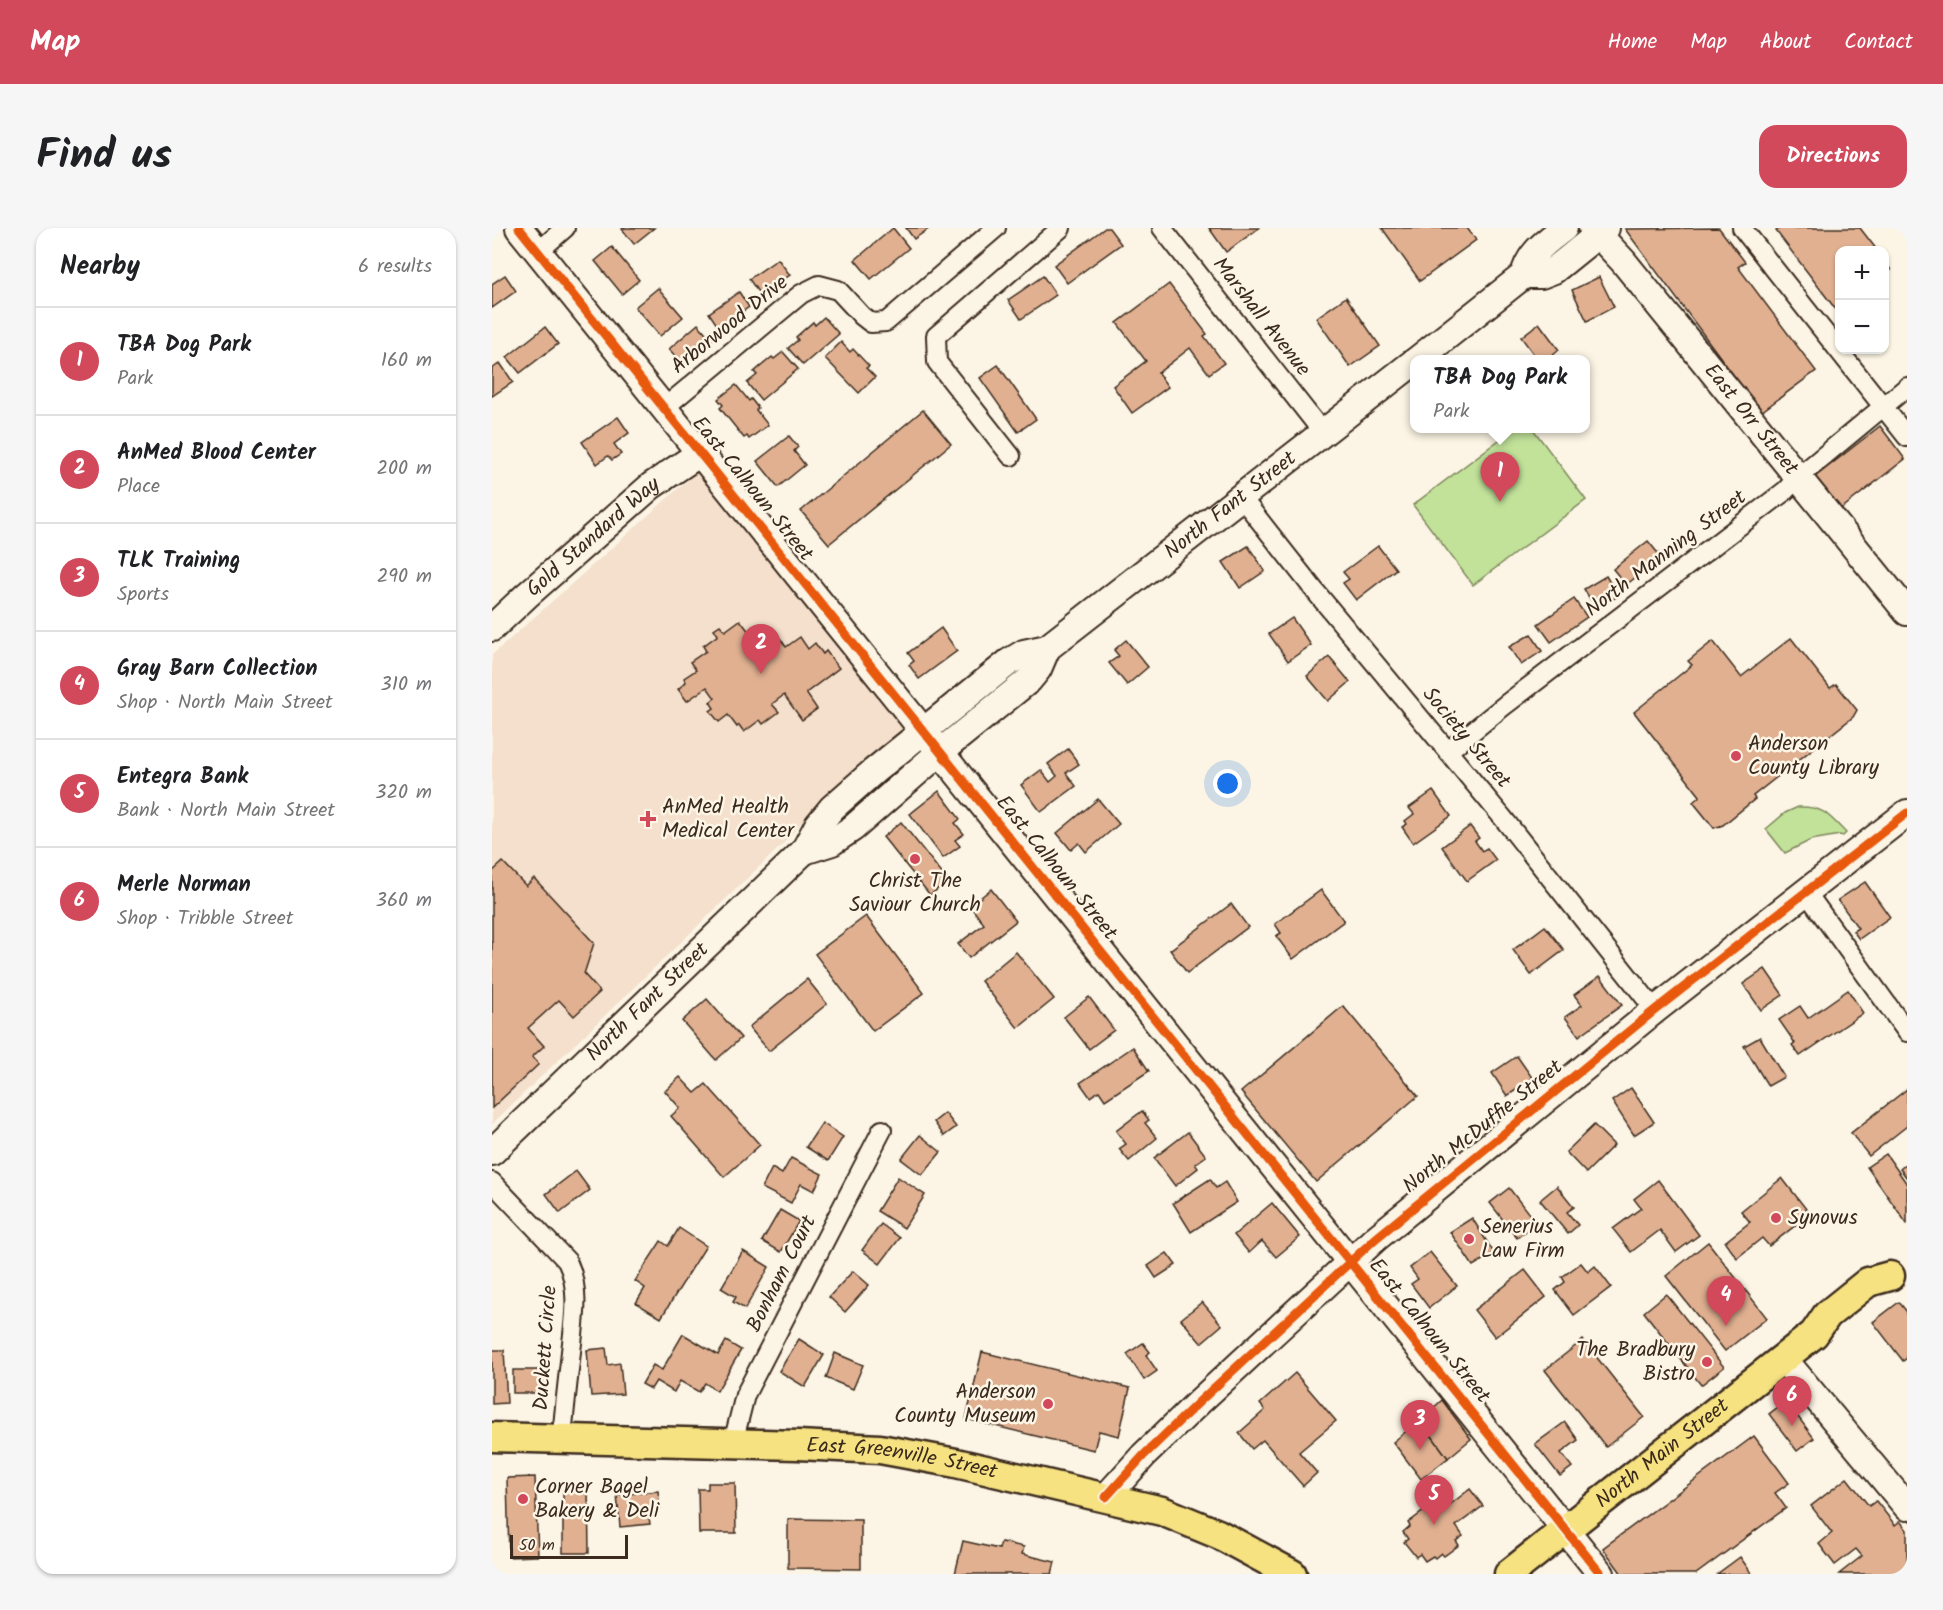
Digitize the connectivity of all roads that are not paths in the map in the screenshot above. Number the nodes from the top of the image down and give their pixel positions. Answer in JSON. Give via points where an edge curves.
{"nodes":[{"id":1,"x":519,"y":228,"type":"edge"},
{"id":2,"x":565,"y":228,"type":"edge"},
{"id":3,"x":996,"y":228,"type":"edge"},
{"id":4,"x":1061,"y":228,"type":"edge"},
{"id":5,"x":1162,"y":228,"type":"edge"},
{"id":6,"x":1564,"y":228,"type":"edge"},
{"id":7,"x":1742,"y":228,"type":"edge"},
{"id":8,"x":1599,"y":230,"type":"edge"},
{"id":9,"x":539,"y":251,"type":"junction"},
{"id":10,"x":1524,"y":275,"type":"junction"},
{"id":11,"x":1424,"y":355,"type":"edge"},
{"id":12,"x":1410,"y":366,"type":"edge"},
{"id":13,"x":1907,"y":387,"type":"edge"},
{"id":14,"x":1882,"y":406,"type":"junction"},
{"id":15,"x":664,"y":408,"type":"junction"},
{"id":16,"x":1324,"y":434,"type":"junction"},
{"id":17,"x":1907,"y":437,"type":"edge"},
{"id":18,"x":700,"y":453,"type":"junction"},
{"id":19,"x":1011,"y":456,"type":"dead end"},
{"id":20,"x":1797,"y":478,"type":"junction"},
{"id":21,"x":1241,"y":497,"type":"junction"},
{"id":22,"x":1907,"y":612,"type":"edge"},
{"id":23,"x":492,"y":628,"type":"edge"},
{"id":24,"x":1047,"y":648,"type":"junction"},
{"id":25,"x":923,"y":731,"type":"junction"},
{"id":26,"x":1448,"y":751,"type":"junction"},
{"id":27,"x":940,"y":752,"type":"junction"},
{"id":28,"x":1907,"y":813,"type":"edge"},
{"id":29,"x":804,"y":851,"type":"junction"},
{"id":30,"x":1806,"y":892,"type":"junction"},
{"id":31,"x":1655,"y":1010,"type":"junction"},
{"id":32,"x":1907,"y":1032,"type":"edge"},
{"id":33,"x":882,"y":1130,"type":"dead end"},
{"id":34,"x":492,"y":1152,"type":"edge"},
{"id":35,"x":492,"y":1182,"type":"edge"},
{"id":36,"x":1350,"y":1262,"type":"junction"},
{"id":37,"x":1899,"y":1270,"type":"edge"},
{"id":38,"x":1783,"y":1359,"type":"junction"},
{"id":39,"x":492,"y":1437,"type":"edge"},
{"id":40,"x":562,"y":1439,"type":"junction"},
{"id":41,"x":733,"y":1443,"type":"junction"},
{"id":42,"x":1106,"y":1497,"type":"junction"},
{"id":43,"x":1907,"y":1507,"type":"edge"},
{"id":44,"x":1567,"y":1530,"type":"junction"},
{"id":45,"x":1292,"y":1574,"type":"edge"},
{"id":46,"x":1509,"y":1574,"type":"edge"},
{"id":47,"x":1601,"y":1574,"type":"edge"}],
"edges":[{"from":1,"to":9,"type":"street","name":"East Calhoun Street"},
{"from":2,"to":9,"type":"street"},
{"from":3,"to":15,"type":"street","name":"Arborwood Drive","via":[[886,322],[872,323],[838,290],[819,285],[801,294]]},
{"from":4,"to":19,"type":"street","via":[[936,336],[937,362]]},
{"from":5,"to":16,"type":"street","name":"Marshall Avenue"},
{"from":6,"to":10,"type":"street","name":"North Fant Street","via":[[1535,251]]},
{"from":7,"to":14,"type":"street"},
{"from":8,"to":10,"type":"street","name":"North Fant Street","via":[[1554,270]]},
{"from":8,"to":20,"type":"street","name":"East Orr Street"},
{"from":9,"to":15,"type":"street","name":"East Calhoun Street"},
{"from":10,"to":11,"type":"street","name":"North Fant Street"},
{"from":12,"to":16,"type":"street","name":"North Fant Street"},
{"from":13,"to":14,"type":"street","name":"North Manning Street"},
{"from":14,"to":17,"type":"street"},
{"from":14,"to":20,"type":"street","name":"North Manning Street"},
{"from":15,"to":18,"type":"street","name":"East Calhoun Street"},
{"from":16,"to":21,"type":"street","name":"North Fant Street"},
{"from":18,"to":23,"type":"street","name":"Gold Standard Way","via":[[651,486]]},
{"from":18,"to":25,"type":"street","name":"East Calhoun Street"},
{"from":20,"to":22,"type":"street","name":"East Orr Street"},
{"from":20,"to":26,"type":"street","name":"North Manning Street"},
{"from":21,"to":24,"type":"street","name":"North Fant Street"},
{"from":21,"to":26,"type":"street","name":"Society Street"},
{"from":24,"to":25,"type":"street","name":"North Fant Street","via":[[1024,653],[1009,662]]},
{"from":24,"to":27,"type":"street","name":"North Fant Street","via":[[1029,680]]},
{"from":25,"to":27,"type":"street","name":"East Calhoun Street"},
{"from":25,"to":29,"type":"street","name":"North Fant Street","via":[[832,808]]},
{"from":26,"to":31,"type":"street","name":"Society Street"},
{"from":27,"to":29,"type":"street","name":"North Fant Street","via":[[853,828],[832,842]]},
{"from":27,"to":36,"type":"street","name":"East Calhoun Street"},
{"from":28,"to":30,"type":"street","name":"North McDuffie Street"},
{"from":29,"to":34,"type":"street","name":"North Fant Street"},
{"from":30,"to":31,"type":"street","name":"North McDuffie Street"},
{"from":30,"to":32,"type":"street"},
{"from":31,"to":36,"type":"street","name":"North McDuffie Street"},
{"from":33,"to":41,"type":"street","name":"Bonham Court","via":[[745,1395]]},
{"from":35,"to":40,"type":"street","name":"Duckett Circle","via":[[571,1269],[575,1315]]},
{"from":36,"to":42,"type":"street","name":"North McDuffie Street","via":[[1200,1401]]},
{"from":36,"to":44,"type":"street","name":"East Calhoun Street"},
{"from":37,"to":38,"type":"main road","name":"North Main Street","via":[[1868,1282],[1827,1315],[1814,1334]]},
{"from":38,"to":43,"type":"street"},
{"from":38,"to":44,"type":"main road","name":"North Main Street"},
{"from":39,"to":40,"type":"main road","name":"East Greenville Street"},
{"from":40,"to":41,"type":"main road","name":"East Greenville Street"},
{"from":41,"to":42,"type":"main road","name":"East Greenville Street","via":[[880,1449]]},
{"from":42,"to":45,"type":"main road","name":"East Greenville Street","via":[[1182,1519]]},
{"from":44,"to":46,"type":"main road","name":"North Main Street"},
{"from":44,"to":47,"type":"street","name":"East Calhoun Street"}]}
